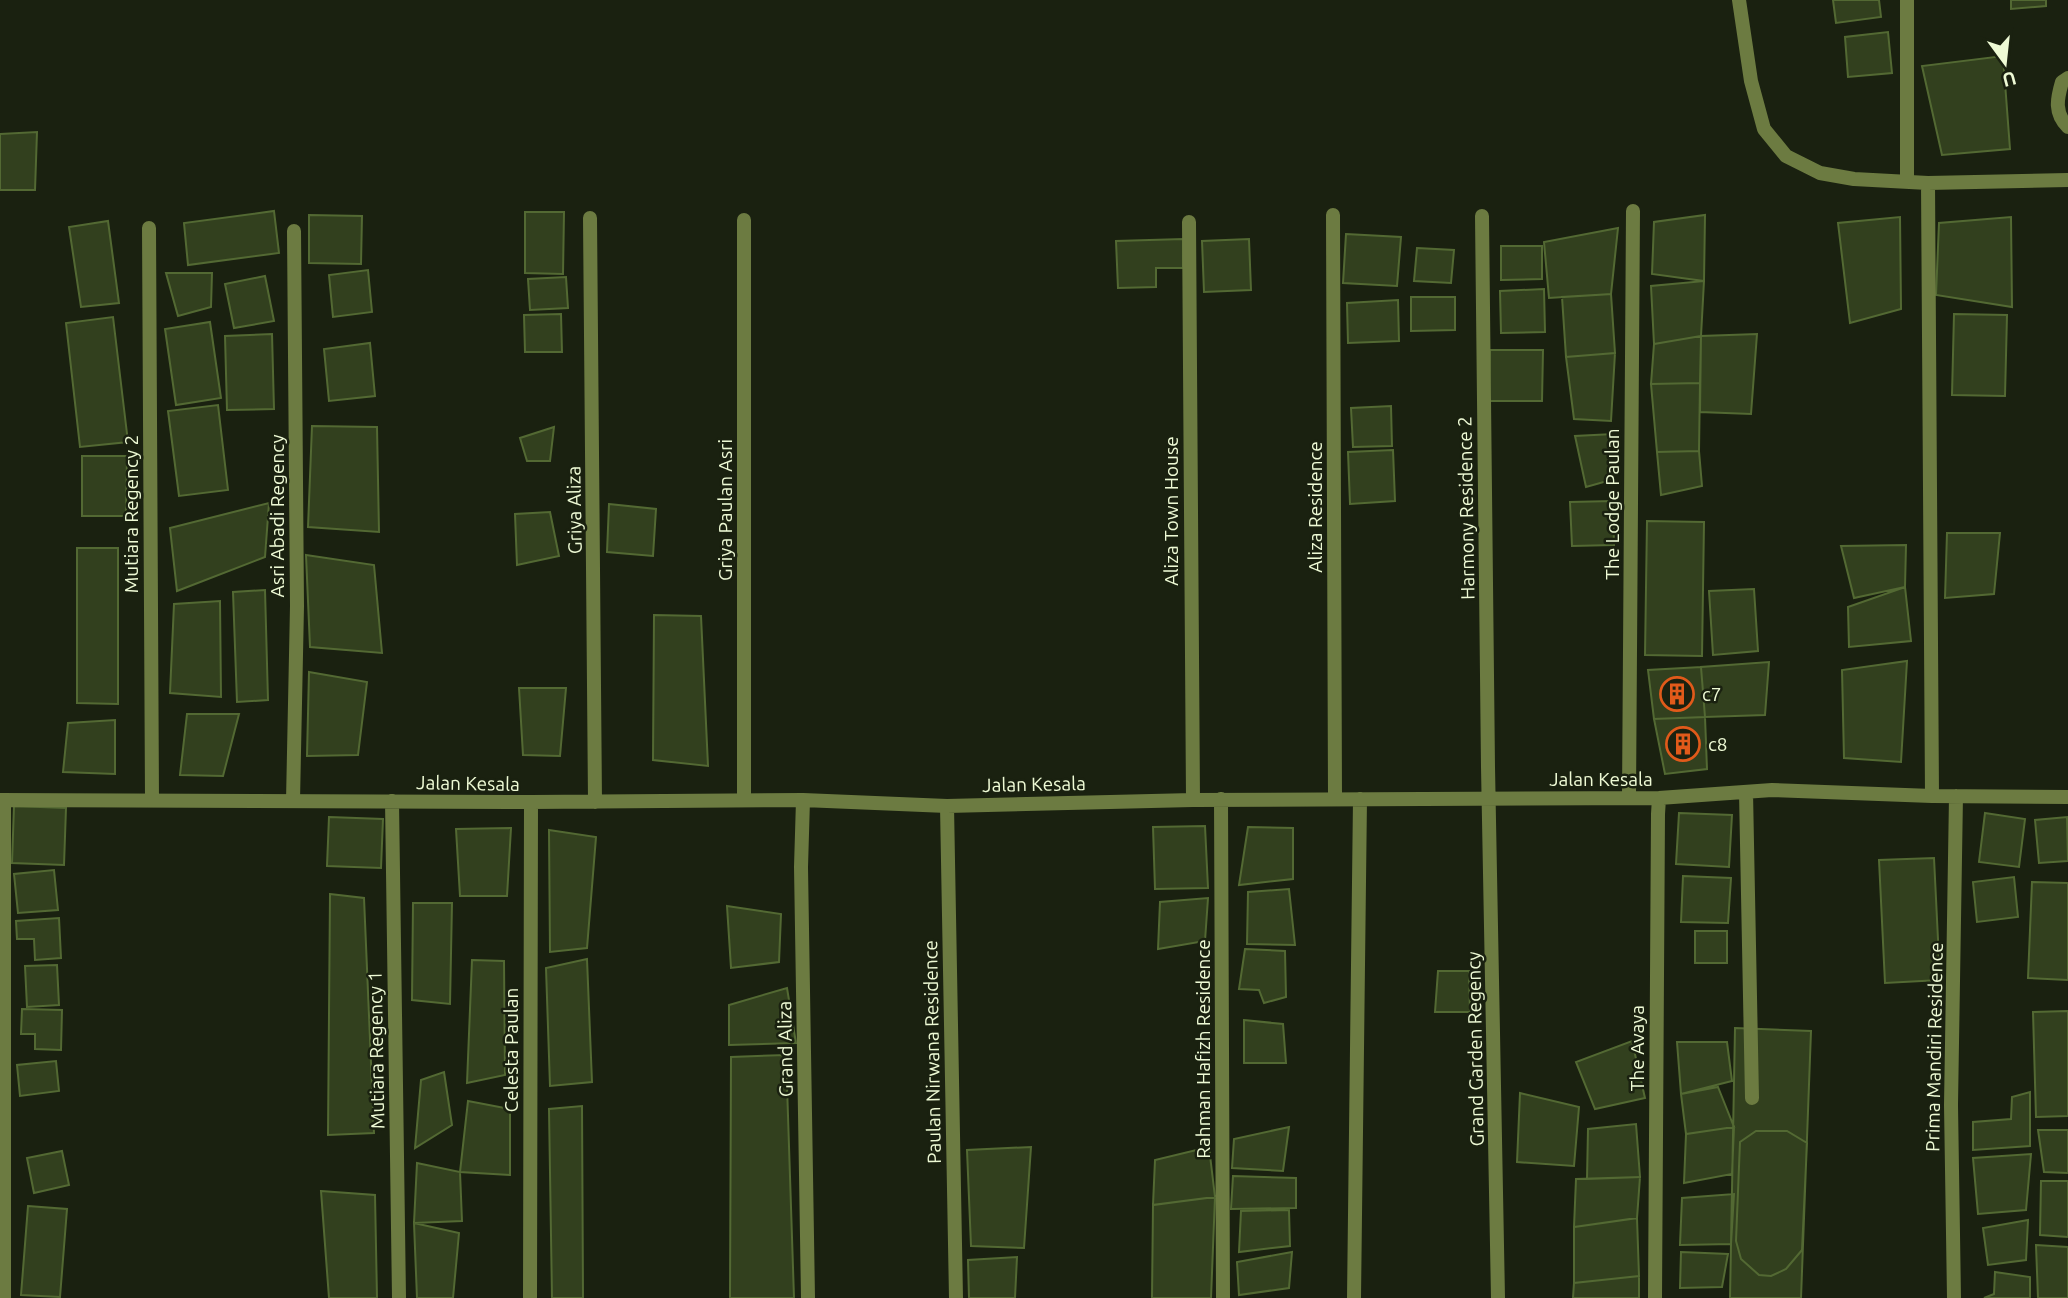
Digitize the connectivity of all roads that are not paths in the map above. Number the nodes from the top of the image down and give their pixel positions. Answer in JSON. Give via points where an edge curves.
{"nodes":[{"id":1,"x":1740,"y":0,"type":"edge"},
{"id":2,"x":1907,"y":0,"type":"edge"},
{"id":3,"x":2068,"y":78,"type":"edge"},
{"id":4,"x":2068,"y":127,"type":"edge"},
{"id":5,"x":2068,"y":180,"type":"edge"},
{"id":6,"x":1907,"y":182,"type":"junction"},
{"id":7,"x":1928,"y":183,"type":"junction"},
{"id":8,"x":1633,"y":211,"type":"dead end"},
{"id":9,"x":1333,"y":215,"type":"dead end"},
{"id":10,"x":1482,"y":216,"type":"dead end"},
{"id":11,"x":590,"y":218,"type":"dead end"},
{"id":12,"x":744,"y":220,"type":"dead end"},
{"id":13,"x":1189,"y":222,"type":"dead end"},
{"id":14,"x":149,"y":228,"type":"dead end"},
{"id":15,"x":294,"y":231,"type":"dead end"},
{"id":16,"x":1746,"y":792,"type":"junction"},
{"id":17,"x":1932,"y":796,"type":"junction"},
{"id":18,"x":1956,"y":796,"type":"junction"},
{"id":19,"x":1629,"y":797,"type":"junction"},
{"id":20,"x":2068,"y":797,"type":"edge"},
{"id":21,"x":1659,"y":798,"type":"junction"},
{"id":22,"x":1221,"y":799,"type":"junction"},
{"id":23,"x":1335,"y":799,"type":"junction"},
{"id":24,"x":1360,"y":799,"type":"junction"},
{"id":25,"x":1490,"y":799,"type":"junction"},
{"id":26,"x":2,"y":800,"type":"edge"},
{"id":27,"x":152,"y":800,"type":"junction"},
{"id":28,"x":744,"y":800,"type":"junction"},
{"id":29,"x":803,"y":800,"type":"junction"},
{"id":30,"x":1192,"y":800,"type":"junction"},
{"id":31,"x":293,"y":801,"type":"junction"},
{"id":32,"x":392,"y":801,"type":"junction"},
{"id":33,"x":595,"y":802,"type":"junction"},
{"id":34,"x":531,"y":803,"type":"junction"},
{"id":35,"x":947,"y":806,"type":"junction"},
{"id":36,"x":1752,"y":1098,"type":"dead end"},
{"id":37,"x":4,"y":1298,"type":"edge"},
{"id":38,"x":399,"y":1298,"type":"edge"},
{"id":39,"x":530,"y":1298,"type":"edge"},
{"id":40,"x":808,"y":1298,"type":"edge"},
{"id":41,"x":956,"y":1298,"type":"edge"},
{"id":42,"x":1223,"y":1298,"type":"edge"},
{"id":43,"x":1354,"y":1298,"type":"edge"},
{"id":44,"x":1498,"y":1298,"type":"edge"},
{"id":45,"x":1655,"y":1298,"type":"edge"},
{"id":46,"x":1954,"y":1298,"type":"edge"}],
"edges":[{"from":1,"to":6,"type":"street","via":[[1751,81],[1764,129],[1786,156],[1820,173]]},
{"from":2,"to":6,"type":"street"},
{"from":3,"to":4,"type":"street","via":[[2062,82],[2056,103]]},
{"from":5,"to":7,"type":"street"},
{"from":6,"to":7,"type":"street"},
{"from":7,"to":17,"type":"street"},
{"from":8,"to":19,"type":"street","name":"The Lodge Paulan"},
{"from":9,"to":23,"type":"street","name":"Aliza Residence"},
{"from":10,"to":25,"type":"street","name":"Harmony Residence 2"},
{"from":11,"to":33,"type":"street","name":"Griya Aliza"},
{"from":12,"to":28,"type":"street","name":"Griya Paulan Asri"},
{"from":13,"to":30,"type":"street","name":"Aliza Town House"},
{"from":14,"to":27,"type":"street","name":"Mutiara Regency 2"},
{"from":15,"to":31,"type":"street","name":"Asri Abadi Regency","via":[[298,606]]},
{"from":16,"to":17,"type":"street","name":"Jalan Kesala"},
{"from":16,"to":21,"type":"street","name":"Jalan Kesala"},
{"from":16,"to":36,"type":"street"},
{"from":17,"to":18,"type":"street","name":"Jalan Kesala"},
{"from":18,"to":20,"type":"street","name":"Jalan Kesala"},
{"from":18,"to":46,"type":"street","name":"Prima Mandiri Residence","via":[[1951,1105]]},
{"from":19,"to":21,"type":"street","name":"Jalan Kesala"},
{"from":19,"to":25,"type":"street","name":"Jalan Kesala"},
{"from":21,"to":45,"type":"street","name":"The Avaya"},
{"from":22,"to":23,"type":"street","name":"Jalan Kesala"},
{"from":22,"to":30,"type":"street","name":"Jalan Kesala"},
{"from":22,"to":42,"type":"street","name":"Rahman Hafizh Residence"},
{"from":23,"to":24,"type":"street","name":"Jalan Kesala"},
{"from":24,"to":25,"type":"street","name":"Jalan Kesala"},
{"from":24,"to":43,"type":"street"},
{"from":25,"to":44,"type":"street","name":"Grand Garden Regency"},
{"from":26,"to":27,"type":"street","name":"Jalan Kesala"},
{"from":26,"to":37,"type":"street"},
{"from":27,"to":31,"type":"street","name":"Jalan Kesala"},
{"from":28,"to":29,"type":"street","name":"Jalan Kesala"},
{"from":28,"to":33,"type":"street","name":"Jalan Kesala"},
{"from":29,"to":35,"type":"street","name":"Jalan Kesala"},
{"from":29,"to":40,"type":"street","name":"Grand Aliza"},
{"from":30,"to":35,"type":"street","name":"Jalan Kesala"},
{"from":31,"to":32,"type":"street","name":"Jalan Kesala"},
{"from":32,"to":34,"type":"street","name":"Jalan Kesala"},
{"from":32,"to":38,"type":"street","name":"Mutiara Regency 1"},
{"from":33,"to":34,"type":"street","name":"Jalan Kesala"},
{"from":34,"to":39,"type":"street","name":"Celesta Paulan"},
{"from":35,"to":41,"type":"street","name":"Paulan Nirwana Residence"}]}
